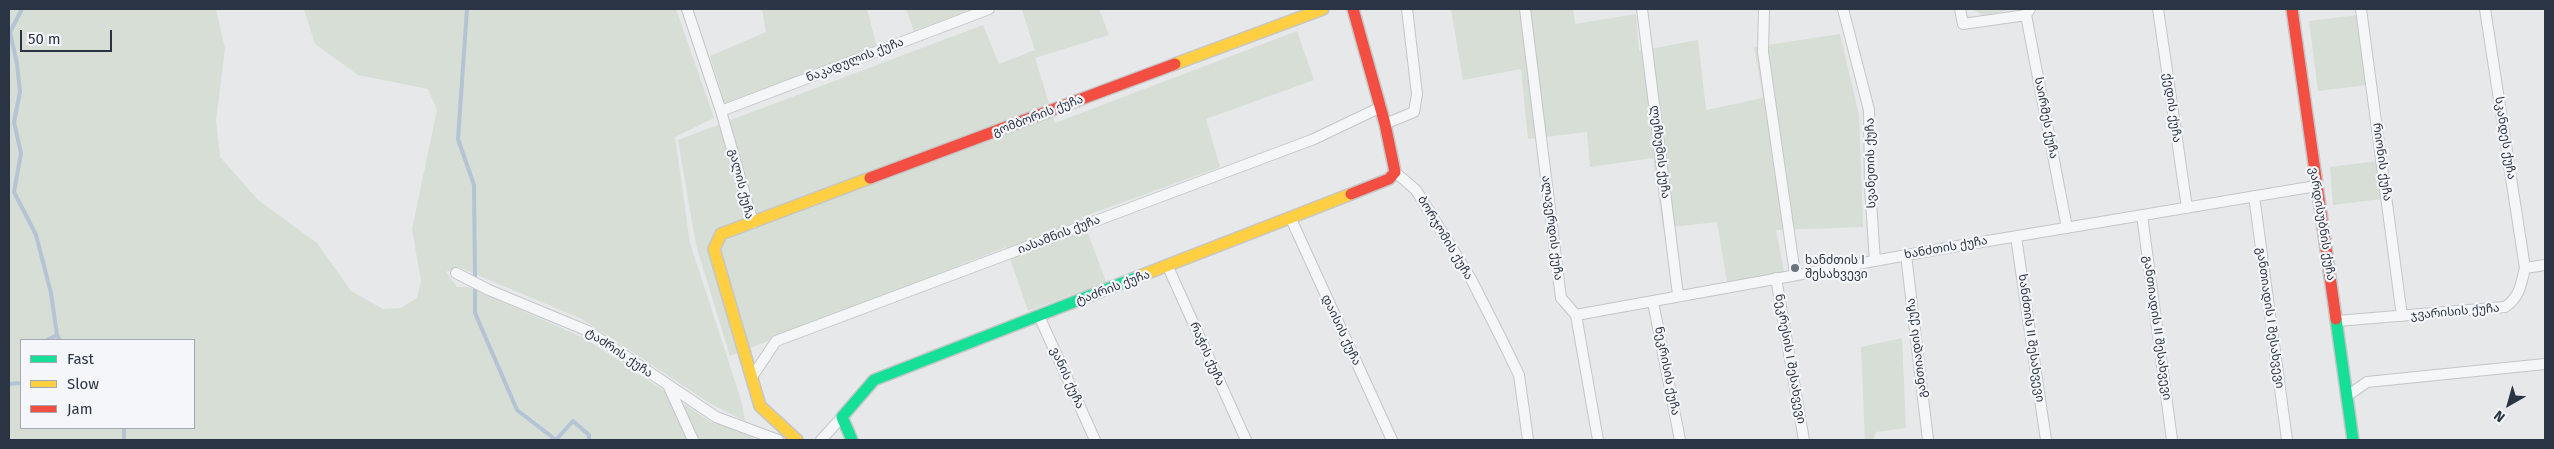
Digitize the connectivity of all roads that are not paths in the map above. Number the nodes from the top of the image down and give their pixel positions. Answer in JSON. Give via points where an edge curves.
{"nodes":[{"id":1,"x":687,"y":9,"type":"edge"},
{"id":2,"x":989,"y":9,"type":"edge"},
{"id":3,"x":1323,"y":9,"type":"edge"},
{"id":4,"x":1353,"y":9,"type":"edge"},
{"id":5,"x":1408,"y":9,"type":"edge"},
{"id":6,"x":1525,"y":9,"type":"edge"},
{"id":7,"x":1642,"y":9,"type":"edge"},
{"id":8,"x":1764,"y":9,"type":"edge"},
{"id":9,"x":1843,"y":9,"type":"edge"},
{"id":10,"x":1960,"y":9,"type":"edge"},
{"id":11,"x":2158,"y":9,"type":"edge"},
{"id":12,"x":2292,"y":9,"type":"edge"},
{"id":13,"x":2361,"y":9,"type":"edge"},
{"id":14,"x":2485,"y":9,"type":"edge"},
{"id":15,"x":2028,"y":12,"type":"edge"},
{"id":16,"x":1381,"y":106,"type":"junction"},
{"id":17,"x":721,"y":112,"type":"junction"},
{"id":18,"x":1385,"y":124,"type":"junction"},
{"id":19,"x":1395,"y":172,"type":"junction"},
{"id":20,"x":2316,"y":186,"type":"junction"},
{"id":21,"x":2254,"y":196,"type":"junction"},
{"id":22,"x":2187,"y":208,"type":"junction"},
{"id":23,"x":2142,"y":215,"type":"junction"},
{"id":24,"x":1290,"y":219,"type":"junction"},
{"id":25,"x":753,"y":223,"type":"junction"},
{"id":26,"x":2067,"y":228,"type":"junction"},
{"id":27,"x":2016,"y":237,"type":"junction"},
{"id":28,"x":1906,"y":255,"type":"junction"},
{"id":29,"x":1875,"y":261,"type":"junction"},
{"id":30,"x":2545,"y":265,"type":"edge"},
{"id":31,"x":1168,"y":267,"type":"junction"},
{"id":32,"x":2525,"y":268,"type":"junction"},
{"id":33,"x":456,"y":273,"type":"dead end"},
{"id":34,"x":1796,"y":274,"type":"junction"},
{"id":35,"x":1776,"y":278,"type":"junction"},
{"id":36,"x":1678,"y":295,"type":"junction"},
{"id":37,"x":1654,"y":302,"type":"junction"},
{"id":38,"x":1576,"y":315,"type":"junction"},
{"id":39,"x":1039,"y":316,"type":"junction"},
{"id":40,"x":2402,"y":316,"type":"junction"},
{"id":41,"x":2337,"y":321,"type":"junction"},
{"id":42,"x":2545,"y":364,"type":"edge"},
{"id":43,"x":752,"y":377,"type":"junction"},
{"id":44,"x":669,"y":387,"type":"junction"},
{"id":45,"x":2347,"y":396,"type":"junction"},
{"id":46,"x":842,"y":417,"type":"junction"},
{"id":47,"x":693,"y":440,"type":"edge"},
{"id":48,"x":778,"y":440,"type":"edge"},
{"id":49,"x":797,"y":440,"type":"edge"},
{"id":50,"x":821,"y":440,"type":"edge"},
{"id":51,"x":852,"y":440,"type":"edge"},
{"id":52,"x":1096,"y":440,"type":"edge"},
{"id":53,"x":1246,"y":440,"type":"edge"},
{"id":54,"x":1392,"y":440,"type":"edge"},
{"id":55,"x":1528,"y":440,"type":"edge"},
{"id":56,"x":1598,"y":440,"type":"edge"},
{"id":57,"x":1680,"y":440,"type":"edge"},
{"id":58,"x":1804,"y":440,"type":"edge"},
{"id":59,"x":1928,"y":440,"type":"edge"},
{"id":60,"x":2046,"y":440,"type":"edge"},
{"id":61,"x":2172,"y":440,"type":"edge"},
{"id":62,"x":2287,"y":440,"type":"edge"},
{"id":63,"x":2353,"y":440,"type":"edge"}],
"edges":[{"from":1,"to":17,"type":"street","name":"გალის ქუჩა"},
{"from":2,"to":17,"type":"street","name":"ნაკადულის ქუჩა"},
{"from":3,"to":25,"type":"street","name":"გომბორის ქუჩა"},
{"from":4,"to":16,"type":"street"},
{"from":5,"to":18,"type":"street","via":[[1417,94],[1414,112]]},
{"from":6,"to":38,"type":"street","name":"ალავერდის ქუჩა","via":[[1561,298]]},
{"from":7,"to":36,"type":"street","name":"ლეჩხუმის ქუჩა"},
{"from":8,"to":34,"type":"street","via":[[1764,52]]},
{"from":9,"to":29,"type":"street","name":"სვანეთის ქუჩა","via":[[1869,110]]},
{"from":10,"to":15,"type":"street","via":[[1963,24]]},
{"from":11,"to":22,"type":"street","name":"ქედის ქუჩა"},
{"from":12,"to":20,"type":"street","name":"ვარდისუბნის ქუჩა"},
{"from":13,"to":40,"type":"street","name":"რიონის ქუჩა"},
{"from":14,"to":32,"type":"street","name":"სკანდეს ქუჩა"},
{"from":15,"to":26,"type":"street","name":"საირმეს ქუჩა"},
{"from":16,"to":18,"type":"street"},
{"from":16,"to":43,"type":"street","name":"იასამნის ქუჩა","via":[[1314,139],[776,341]]},
{"from":17,"to":25,"type":"street","name":"გალის ქუჩა"},
{"from":18,"to":19,"type":"street"},
{"from":19,"to":24,"type":"street","name":"ტაძრის ქუჩა","via":[[1389,179]]},
{"from":19,"to":55,"type":"street","name":"ბორჯომის ქუჩა","via":[[1416,190],[1470,278],[1502,340],[1519,375]]},
{"from":20,"to":21,"type":"street","name":"ხანძთის ქუჩა"},
{"from":20,"to":41,"type":"street","name":"ვარდისუბნის ქუჩა"},
{"from":21,"to":22,"type":"street","name":"ხანძთის ქუჩა"},
{"from":21,"to":62,"type":"street","name":"განთიადის I შესახვევი"},
{"from":22,"to":23,"type":"street","name":"ხანძთის ქუჩა"},
{"from":23,"to":26,"type":"street","name":"ხანძთის ქუჩა"},
{"from":23,"to":61,"type":"street","name":"განთიადის II შესახვევი"},
{"from":24,"to":31,"type":"street","name":"ტაძრის ქუჩა"},
{"from":24,"to":54,"type":"street","name":"დაისის ქუჩა"},
{"from":25,"to":43,"type":"street","name":"გალის ქუჩა","via":[[721,234],[714,249]]},
{"from":26,"to":27,"type":"street","name":"ხანძთის ქუჩა"},
{"from":27,"to":28,"type":"street","name":"ხანძთის ქუჩა"},
{"from":27,"to":60,"type":"street","name":"ხანძთის II შესახვევი"},
{"from":28,"to":29,"type":"street","name":"ხანძთის ქუჩა"},
{"from":28,"to":59,"type":"street","name":"განთიადის ქუჩა"},
{"from":29,"to":34,"type":"street","name":"ხანძთის ქუჩა"},
{"from":30,"to":32,"type":"street"},
{"from":31,"to":39,"type":"street","name":"ტაძრის ქუჩა"},
{"from":31,"to":53,"type":"street","name":"რაჭის ქუჩა"},
{"from":32,"to":40,"type":"street","name":"ჯვარისის ქუჩა","via":[[2520,292],[2505,308]]},
{"from":33,"to":44,"type":"street","name":"ტაძრის ქუჩა","via":[[588,331]]},
{"from":34,"to":35,"type":"street","name":"ხანძთის ქუჩა"},
{"from":35,"to":36,"type":"street","name":"ხანძთის ქუჩა"},
{"from":35,"to":58,"type":"street","name":"ნეკრესის I შესახვევი"},
{"from":36,"to":37,"type":"street","name":"ხანძთის ქუჩა"},
{"from":37,"to":38,"type":"street","name":"ხანძთის ქუჩა"},
{"from":37,"to":57,"type":"street","name":"ნეკრისის ქუჩა"},
{"from":38,"to":56,"type":"street","name":"ალავერდის ქუჩა"},
{"from":39,"to":46,"type":"street","name":"ტაძრის ქუჩა","via":[[874,380]]},
{"from":39,"to":52,"type":"street","name":"ვანის ქუჩა"},
{"from":40,"to":41,"type":"street","name":"ჯვარისის ქუჩა"},
{"from":41,"to":45,"type":"street","name":"ვარდისუბნის ქუჩა"},
{"from":42,"to":45,"type":"street","via":[[2368,382]]},
{"from":43,"to":49,"type":"street","name":"გალის ქუჩა","via":[[760,406]]},
{"from":44,"to":47,"type":"street"},
{"from":44,"to":48,"type":"street","name":"ტაძრის ქუჩა","via":[[716,417]]},
{"from":45,"to":63,"type":"street","name":"ვარდისუბნის ქუჩა"},
{"from":46,"to":50,"type":"street"},
{"from":46,"to":51,"type":"street"}]}
